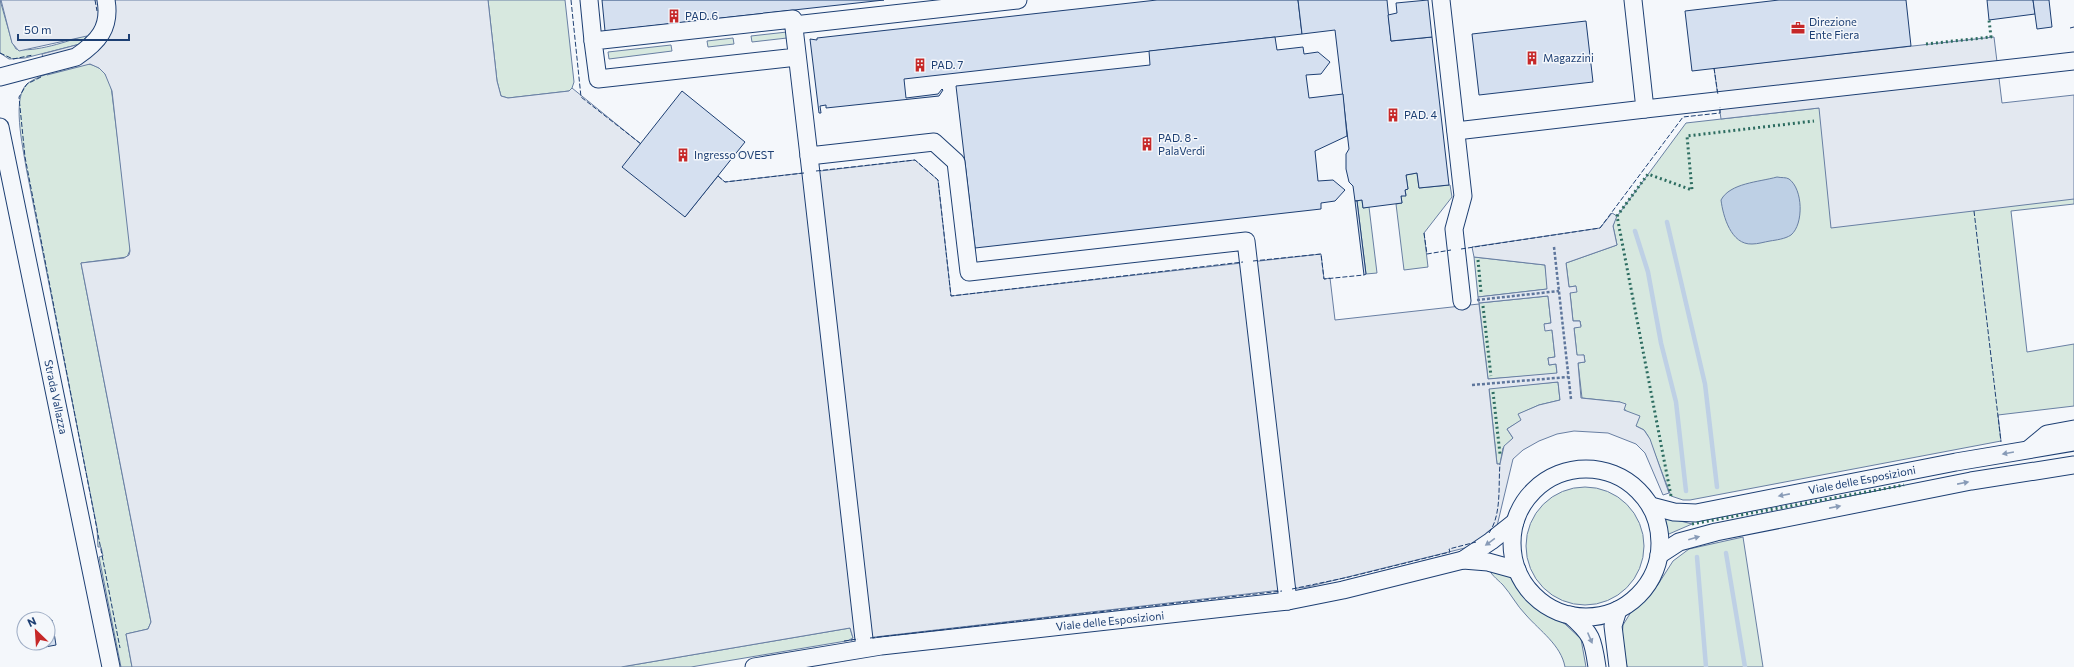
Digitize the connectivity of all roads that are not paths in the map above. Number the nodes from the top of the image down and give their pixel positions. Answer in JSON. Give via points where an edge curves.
{"nodes":[{"id":1,"x":106,"y":0,"type":"edge"},
{"id":2,"x":589,"y":0,"type":"edge"},
{"id":3,"x":1018,"y":0,"type":"edge"},
{"id":4,"x":1441,"y":0,"type":"edge"},
{"id":5,"x":1633,"y":0,"type":"edge"},
{"id":6,"x":794,"y":25,"type":"junction"},
{"id":7,"x":593,"y":41,"type":"junction"},
{"id":8,"x":798,"y":57,"type":"junction"},
{"id":9,"x":2074,"y":61,"type":"edge"},
{"id":10,"x":0,"y":77,"type":"edge"},
{"id":11,"x":1645,"y":109,"type":"junction"},
{"id":12,"x":0,"y":127,"type":"edge"},
{"id":13,"x":1456,"y":131,"type":"junction"},
{"id":14,"x":809,"y":156,"type":"junction"},
{"id":15,"x":8,"y":200,"type":"edge"},
{"id":16,"x":1462,"y":301,"type":"road end"},
{"id":17,"x":2074,"y":429,"type":"edge"},
{"id":18,"x":2074,"y":442,"type":"edge"},
{"id":19,"x":2028,"y":449,"type":"junction"},
{"id":20,"x":2074,"y":465,"type":"edge"},
{"id":21,"x":1651,"y":506,"type":"junction"},
{"id":22,"x":1515,"y":522,"type":"junction"},
{"id":23,"x":1659,"y":554,"type":"junction"},
{"id":24,"x":1463,"y":560,"type":"junction"},
{"id":25,"x":1517,"y":570,"type":"junction"},
{"id":26,"x":1288,"y":601,"type":"junction"},
{"id":27,"x":1618,"y":610,"type":"junction"},
{"id":28,"x":1570,"y":615,"type":"junction"},
{"id":29,"x":865,"y":648,"type":"junction"},
{"id":30,"x":111,"y":667,"type":"edge"},
{"id":31,"x":754,"y":667,"type":"edge"},
{"id":32,"x":1597,"y":667,"type":"edge"},
{"id":33,"x":1618,"y":667,"type":"edge"}],
"edges":[{"from":1,"to":10,"type":"street","via":[[108,14],[105,27],[85,51],[76,57]]},
{"from":2,"to":7,"type":"street"},
{"from":3,"to":6,"type":"street"},
{"from":4,"to":13,"type":"street"},
{"from":5,"to":11,"type":"street"},
{"from":6,"to":7,"type":"street","via":[[793,19]]},
{"from":6,"to":8,"type":"street"},
{"from":7,"to":8,"type":"street","via":[[598,79]]},
{"from":8,"to":14,"type":"street"},
{"from":9,"to":11,"type":"street"},
{"from":11,"to":13,"type":"street"},
{"from":12,"to":15,"type":"street","name":"Strada Vallazza"},
{"from":13,"to":16,"type":"street","via":[[1463,196],[1454,229]]},
{"from":14,"to":26,"type":"street","via":[[934,142],[956,162],[969,272],[1246,241]]},
{"from":14,"to":29,"type":"street"},
{"from":15,"to":30,"type":"street","name":"Strada Vallazza"},
{"from":17,"to":19,"type":"street","via":[[2047,434]]},
{"from":18,"to":19,"type":"street","name":"Viale delle Esposizioni"},
{"from":19,"to":21,"type":"street","name":"Viale delle Esposizioni","one_way":true,"via":[[1696,512],[1674,512]]},
{"from":23,"to":20,"type":"street","name":"Viale delle Esposizioni","one_way":true,"via":[[1679,542],[1716,532],[1964,482]]},
{"from":21,"to":22,"type":"street","name":"Viale delle Esposizioni","via":[[1640,492],[1614,474],[1601,470],[1574,470],[1554,476],[1537,488],[1524,503]]},
{"from":21,"to":23,"type":"street","name":"Viale delle Esposizioni","via":[[1658,526]]},
{"from":22,"to":24,"type":"street","name":"Viale delle Esposizioni","one_way":true},
{"from":22,"to":25,"type":"street","name":"Viale delle Esposizioni","via":[[1512,553]]},
{"from":23,"to":27,"type":"street","name":"Viale delle Esposizioni","via":[[1653,575],[1641,593]]},
{"from":24,"to":25,"type":"street","name":"Viale delle Esposizioni","via":[[1488,562]]},
{"from":24,"to":26,"type":"street","name":"Viale delle Esposizioni"},
{"from":25,"to":28,"type":"street","name":"Viale delle Esposizioni","via":[[1528,589],[1547,606]]},
{"from":26,"to":29,"type":"street","name":"Viale delle Esposizioni"},
{"from":27,"to":28,"type":"street","name":"Viale delle Esposizioni","via":[[1594,616]]},
{"from":27,"to":33,"type":"street","via":[[1613,626]]},
{"from":28,"to":32,"type":"street","one_way":true,"via":[[1586,629],[1592,640]]},
{"from":29,"to":31,"type":"street","name":"Viale delle Esposizioni"}]}
